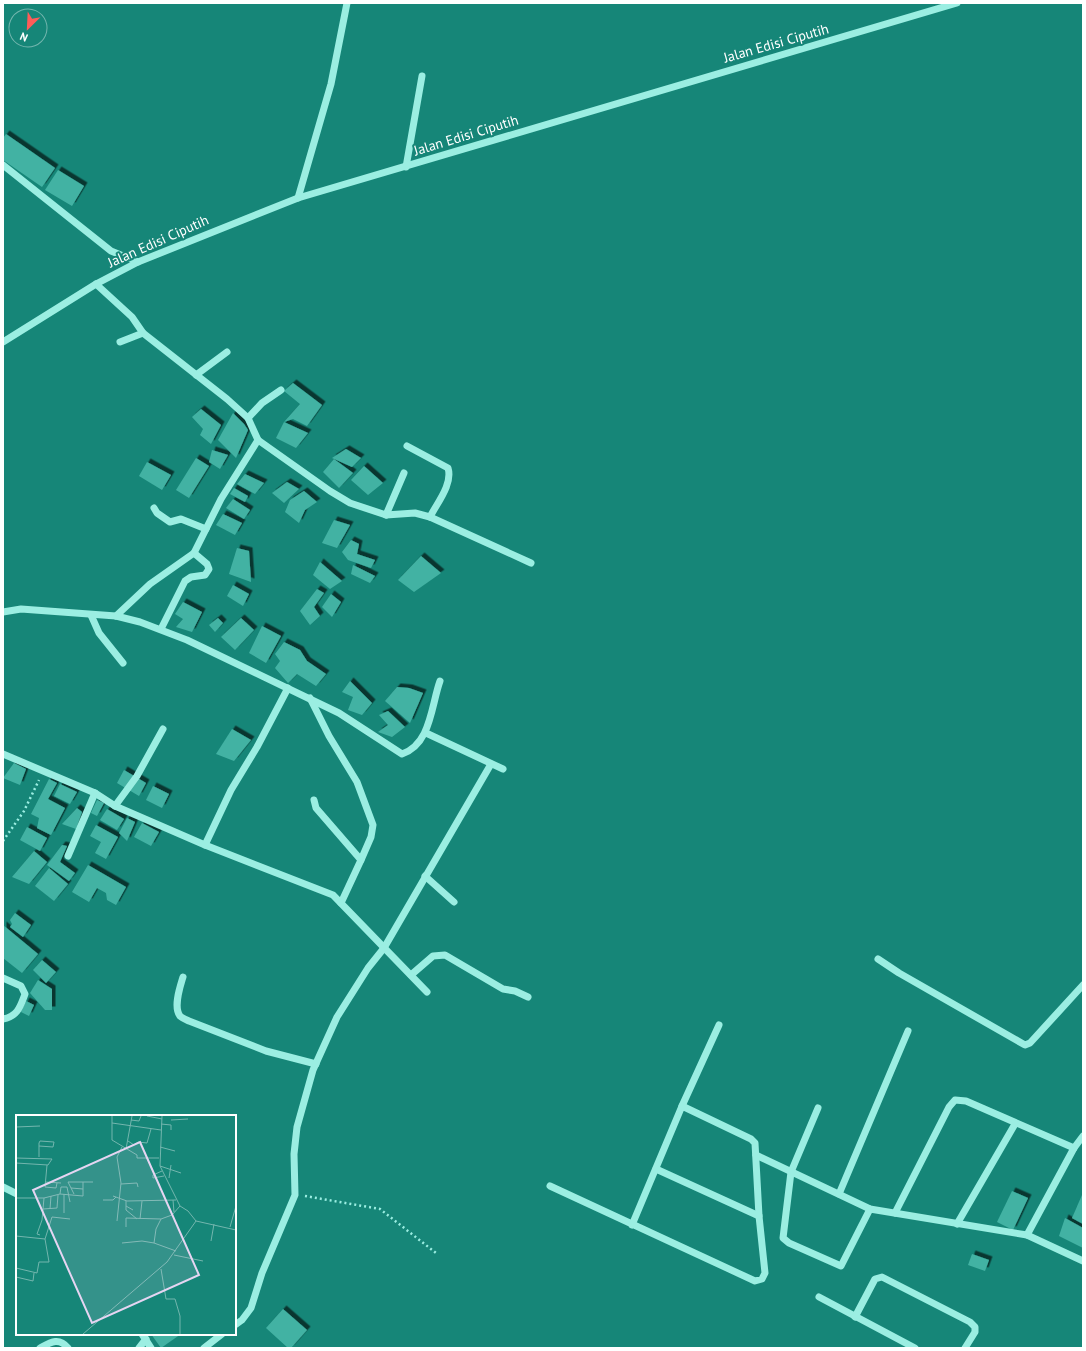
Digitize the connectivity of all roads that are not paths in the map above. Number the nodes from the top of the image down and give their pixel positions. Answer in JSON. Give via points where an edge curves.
{"nodes":[{"id":1,"x":347,"y":3,"type":"edge"},
{"id":2,"x":957,"y":3,"type":"edge"},
{"id":3,"x":422,"y":76,"type":"dead end"},
{"id":4,"x":3,"y":165,"type":"edge"},
{"id":5,"x":406,"y":167,"type":"junction"},
{"id":6,"x":298,"y":198,"type":"junction"},
{"id":7,"x":138,"y":262,"type":"junction"},
{"id":8,"x":96,"y":284,"type":"junction"},
{"id":9,"x":142,"y":333,"type":"junction"},
{"id":10,"x":3,"y":342,"type":"edge"},
{"id":11,"x":120,"y":342,"type":"dead end"},
{"id":12,"x":227,"y":352,"type":"dead end"},
{"id":13,"x":196,"y":375,"type":"junction"},
{"id":14,"x":281,"y":390,"type":"dead end"},
{"id":15,"x":248,"y":418,"type":"junction"},
{"id":16,"x":258,"y":440,"type":"junction"},
{"id":17,"x":407,"y":446,"type":"dead end"},
{"id":18,"x":404,"y":473,"type":"dead end"},
{"id":19,"x":154,"y":508,"type":"dead end"},
{"id":20,"x":386,"y":515,"type":"junction"},
{"id":21,"x":430,"y":517,"type":"junction"},
{"id":22,"x":206,"y":530,"type":"junction"},
{"id":23,"x":194,"y":553,"type":"junction"},
{"id":24,"x":531,"y":563,"type":"dead end"},
{"id":25,"x":3,"y":612,"type":"edge"},
{"id":26,"x":91,"y":615,"type":"junction"},
{"id":27,"x":116,"y":616,"type":"junction"},
{"id":28,"x":161,"y":629,"type":"junction"},
{"id":29,"x":123,"y":663,"type":"dead end"},
{"id":30,"x":440,"y":681,"type":"dead end"},
{"id":31,"x":288,"y":688,"type":"junction"},
{"id":32,"x":310,"y":698,"type":"junction"},
{"id":33,"x":163,"y":729,"type":"dead end"},
{"id":34,"x":426,"y":733,"type":"junction"},
{"id":35,"x":3,"y":754,"type":"edge"},
{"id":36,"x":491,"y":764,"type":"junction"},
{"id":37,"x":503,"y":769,"type":"dead end"},
{"id":38,"x":95,"y":793,"type":"junction"},
{"id":39,"x":314,"y":800,"type":"dead end"},
{"id":40,"x":116,"y":806,"type":"junction"},
{"id":41,"x":205,"y":845,"type":"junction"},
{"id":42,"x":68,"y":856,"type":"dead end"},
{"id":43,"x":361,"y":860,"type":"junction"},
{"id":44,"x":425,"y":876,"type":"junction"},
{"id":45,"x":454,"y":902,"type":"dead end"},
{"id":46,"x":341,"y":903,"type":"junction"},
{"id":47,"x":384,"y":948,"type":"junction"},
{"id":48,"x":878,"y":959,"type":"dead end"},
{"id":49,"x":411,"y":975,"type":"junction"},
{"id":50,"x":183,"y":977,"type":"dead end"},
{"id":51,"x":3,"y":978,"type":"edge"},
{"id":52,"x":1083,"y":985,"type":"edge"},
{"id":53,"x":427,"y":992,"type":"dead end"},
{"id":54,"x":528,"y":997,"type":"dead end"},
{"id":55,"x":3,"y":1019,"type":"edge"},
{"id":56,"x":719,"y":1025,"type":"dead end"},
{"id":57,"x":908,"y":1031,"type":"dead end"},
{"id":58,"x":316,"y":1064,"type":"junction"},
{"id":59,"x":682,"y":1106,"type":"junction"},
{"id":60,"x":818,"y":1108,"type":"dead end"},
{"id":61,"x":1014,"y":1124,"type":"junction"},
{"id":62,"x":1083,"y":1136,"type":"edge"},
{"id":63,"x":1074,"y":1148,"type":"junction"},
{"id":64,"x":756,"y":1155,"type":"junction"},
{"id":65,"x":656,"y":1169,"type":"junction"},
{"id":66,"x":791,"y":1172,"type":"junction"},
{"id":67,"x":550,"y":1186,"type":"dead end"},
{"id":68,"x":3,"y":1187,"type":"edge"},
{"id":69,"x":16,"y":1194,"type":"edge"},
{"id":70,"x":839,"y":1194,"type":"junction"},
{"id":71,"x":870,"y":1209,"type":"junction"},
{"id":72,"x":895,"y":1213,"type":"junction"},
{"id":73,"x":759,"y":1216,"type":"junction"},
{"id":74,"x":956,"y":1224,"type":"junction"},
{"id":75,"x":632,"y":1225,"type":"junction"},
{"id":76,"x":1027,"y":1235,"type":"junction"},
{"id":77,"x":1083,"y":1261,"type":"edge"},
{"id":78,"x":818,"y":1297,"type":"dead end"},
{"id":79,"x":855,"y":1317,"type":"junction"},
{"id":80,"x":236,"y":1323,"type":"edge"},
{"id":81,"x":221,"y":1335,"type":"edge"},
{"id":82,"x":144,"y":1336,"type":"edge"},
{"id":83,"x":40,"y":1348,"type":"edge"},
{"id":84,"x":68,"y":1348,"type":"edge"},
{"id":85,"x":139,"y":1348,"type":"edge"},
{"id":86,"x":151,"y":1348,"type":"edge"},
{"id":87,"x":204,"y":1348,"type":"edge"},
{"id":88,"x":915,"y":1348,"type":"edge"},
{"id":89,"x":965,"y":1348,"type":"edge"}],
"edges":[{"from":1,"to":6,"type":"street","via":[[331,84]]},
{"from":2,"to":5,"type":"street","name":"Jalan Edisi Ciputih"},
{"from":3,"to":5,"type":"street"},
{"from":4,"to":7,"type":"street","via":[[111,251]]},
{"from":5,"to":6,"type":"street","name":"Jalan Edisi Ciputih"},
{"from":6,"to":7,"type":"street","name":"Jalan Edisi Ciputih"},
{"from":7,"to":8,"type":"street","name":"Jalan Edisi Ciputih"},
{"from":8,"to":9,"type":"street","via":[[132,318]]},
{"from":8,"to":10,"type":"street","name":"Jalan Edisi Ciputih"},
{"from":9,"to":11,"type":"street"},
{"from":9,"to":13,"type":"street"},
{"from":12,"to":13,"type":"street"},
{"from":13,"to":15,"type":"street"},
{"from":14,"to":15,"type":"street","via":[[262,403]]},
{"from":15,"to":16,"type":"street"},
{"from":16,"to":20,"type":"street","via":[[343,499]]},
{"from":16,"to":22,"type":"street","via":[[221,499]]},
{"from":17,"to":21,"type":"street","via":[[448,468],[448,481]]},
{"from":18,"to":20,"type":"street"},
{"from":19,"to":22,"type":"street","via":[[170,522],[181,519]]},
{"from":20,"to":21,"type":"street","via":[[415,513]]},
{"from":21,"to":24,"type":"street"},
{"from":22,"to":23,"type":"street"},
{"from":23,"to":27,"type":"street","via":[[150,584]]},
{"from":23,"to":28,"type":"street","via":[[209,569],[206,575],[191,577],[186,582]]},
{"from":25,"to":26,"type":"street","via":[[21,609]]},
{"from":26,"to":27,"type":"street"},
{"from":26,"to":29,"type":"street","via":[[99,633]]},
{"from":27,"to":28,"type":"street"},
{"from":28,"to":31,"type":"street"},
{"from":30,"to":34,"type":"street"},
{"from":31,"to":32,"type":"street"},
{"from":31,"to":41,"type":"street","via":[[231,790]]},
{"from":32,"to":34,"type":"street","via":[[339,713],[402,754],[408,752]]},
{"from":32,"to":43,"type":"street","via":[[357,782],[373,825]]},
{"from":33,"to":40,"type":"street"},
{"from":34,"to":36,"type":"street"},
{"from":35,"to":38,"type":"street"},
{"from":36,"to":37,"type":"street"},
{"from":36,"to":44,"type":"street"},
{"from":38,"to":40,"type":"street"},
{"from":38,"to":42,"type":"street"},
{"from":39,"to":43,"type":"street","via":[[316,808]]},
{"from":40,"to":41,"type":"street"},
{"from":41,"to":46,"type":"street","via":[[333,895]]},
{"from":43,"to":46,"type":"street"},
{"from":44,"to":45,"type":"street"},
{"from":44,"to":47,"type":"street"},
{"from":46,"to":47,"type":"street"},
{"from":47,"to":49,"type":"street"},
{"from":47,"to":58,"type":"street","via":[[346,1003]]},
{"from":48,"to":52,"type":"street","via":[[1025,1045],[1030,1043]]},
{"from":49,"to":53,"type":"street"},
{"from":49,"to":54,"type":"street","via":[[433,956],[445,955],[503,989]]},
{"from":50,"to":58,"type":"street","via":[[179,992],[180,1016],[266,1051]]},
{"from":51,"to":55,"type":"street","via":[[21,986],[25,994],[18,1012],[10,1018]]},
{"from":56,"to":59,"type":"street"},
{"from":57,"to":70,"type":"street"},
{"from":58,"to":80,"type":"street","via":[[297,1127],[294,1195],[262,1273],[251,1308]]},
{"from":59,"to":64,"type":"street","via":[[751,1139],[755,1143]]},
{"from":59,"to":65,"type":"street"},
{"from":60,"to":66,"type":"street"},
{"from":61,"to":63,"type":"street"},
{"from":61,"to":72,"type":"street","via":[[966,1102],[955,1100],[948,1107]]},
{"from":61,"to":74,"type":"street"},
{"from":62,"to":63,"type":"street"},
{"from":63,"to":76,"type":"street"},
{"from":64,"to":66,"type":"street"},
{"from":64,"to":73,"type":"street"},
{"from":65,"to":73,"type":"street"},
{"from":65,"to":75,"type":"street"},
{"from":66,"to":70,"type":"street"},
{"from":66,"to":71,"type":"street","via":[[783,1228],[783,1238],[789,1243],[841,1266]]},
{"from":67,"to":75,"type":"street"},
{"from":68,"to":69,"type":"street"},
{"from":70,"to":71,"type":"street"},
{"from":71,"to":72,"type":"street"},
{"from":72,"to":74,"type":"street"},
{"from":73,"to":75,"type":"street","via":[[765,1273],[762,1279],[755,1281]]},
{"from":74,"to":76,"type":"street"},
{"from":76,"to":77,"type":"street"},
{"from":78,"to":79,"type":"street"},
{"from":79,"to":88,"type":"street"},
{"from":79,"to":89,"type":"street","via":[[874,1279],[882,1277],[970,1322],[975,1327],[975,1332]]},
{"from":81,"to":87,"type":"street"},
{"from":82,"to":85,"type":"street"},
{"from":82,"to":86,"type":"street"},
{"from":83,"to":84,"type":"street","via":[[53,1341],[59,1341]]}]}
